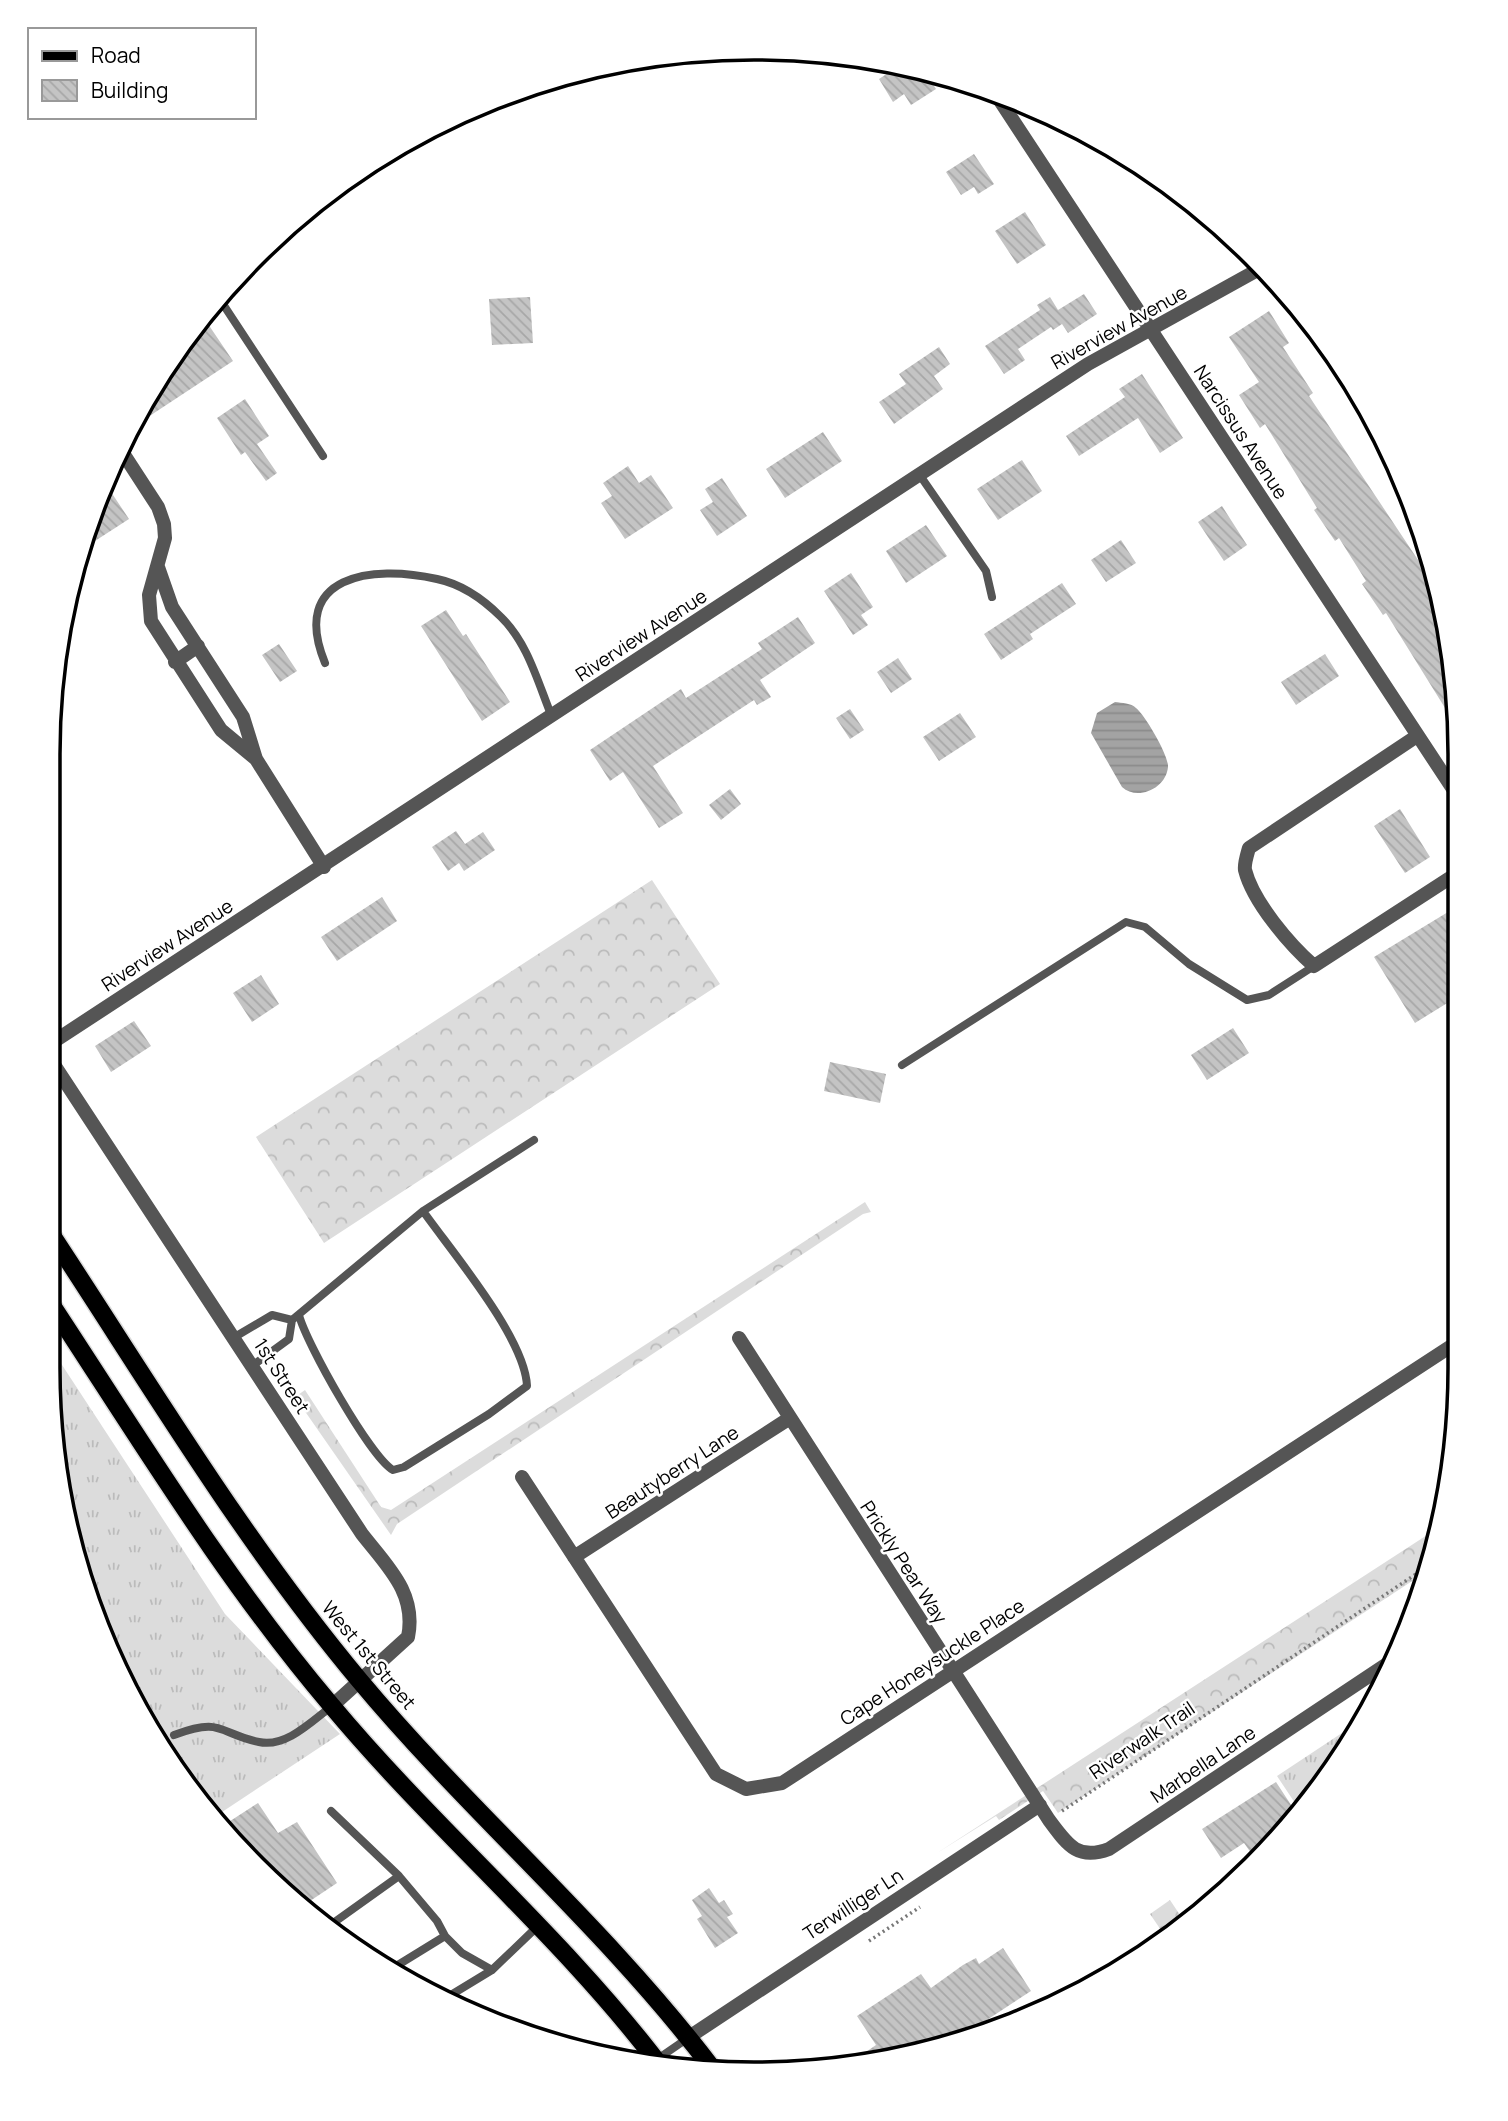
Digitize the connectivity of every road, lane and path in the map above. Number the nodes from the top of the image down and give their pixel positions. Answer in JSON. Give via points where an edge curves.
{"nodes":[{"id":1,"x":1003,"y":106,"type":"edge"},
{"id":2,"x":1254,"y":272,"type":"edge"},
{"id":3,"x":224,"y":306,"type":"edge"},
{"id":4,"x":1151,"y":330,"type":"junction"},
{"id":5,"x":323,"y":456,"type":"dead end"},
{"id":6,"x":126,"y":458,"type":"edge"},
{"id":7,"x":919,"y":474,"type":"junction"},
{"id":8,"x":158,"y":566,"type":"junction"},
{"id":9,"x":992,"y":597,"type":"dead end"},
{"id":10,"x":198,"y":646,"type":"junction"},
{"id":11,"x":175,"y":662,"type":"junction"},
{"id":12,"x":325,"y":663,"type":"dead end"},
{"id":13,"x":552,"y":717,"type":"junction"},
{"id":14,"x":1417,"y":736,"type":"junction"},
{"id":15,"x":256,"y":759,"type":"junction"},
{"id":16,"x":1448,"y":782,"type":"edge"},
{"id":17,"x":324,"y":866,"type":"junction"},
{"id":18,"x":1448,"y":879,"type":"edge"},
{"id":19,"x":1314,"y":966,"type":"junction"},
{"id":20,"x":59,"y":1038,"type":"edge"},
{"id":21,"x":902,"y":1065,"type":"dead end"},
{"id":22,"x":59,"y":1072,"type":"edge"},
{"id":23,"x":534,"y":1140,"type":"dead end"},
{"id":24,"x":423,"y":1211,"type":"junction"},
{"id":25,"x":59,"y":1246,"type":"edge"},
{"id":26,"x":59,"y":1316,"type":"edge"},
{"id":27,"x":296,"y":1317,"type":"junction"},
{"id":28,"x":233,"y":1338,"type":"junction"},
{"id":29,"x":739,"y":1338,"type":"dead end"},
{"id":30,"x":1448,"y":1348,"type":"edge"},
{"id":31,"x":252,"y":1366,"type":"junction"},
{"id":32,"x":790,"y":1419,"type":"junction"},
{"id":33,"x":522,"y":1477,"type":"dead end"},
{"id":34,"x":574,"y":1557,"type":"junction"},
{"id":35,"x":1417,"y":1574,"type":"edge"},
{"id":36,"x":1379,"y":1669,"type":"edge"},
{"id":37,"x":951,"y":1671,"type":"junction"},
{"id":38,"x":361,"y":1682,"type":"junction"},
{"id":39,"x":332,"y":1706,"type":"junction"},
{"id":40,"x":174,"y":1735,"type":"dead end"},
{"id":41,"x":1040,"y":1805,"type":"junction"},
{"id":42,"x":331,"y":1811,"type":"dead end"},
{"id":43,"x":1049,"y":1820,"type":"junction"},
{"id":44,"x":399,"y":1876,"type":"junction"},
{"id":45,"x":925,"y":1903,"type":"dead end"},
{"id":46,"x":336,"y":1921,"type":"edge"},
{"id":47,"x":539,"y":1925,"type":"junction"},
{"id":48,"x":444,"y":1936,"type":"junction"},
{"id":49,"x":869,"y":1941,"type":"dead end"},
{"id":50,"x":400,"y":1964,"type":"edge"},
{"id":51,"x":492,"y":1970,"type":"junction"},
{"id":52,"x":454,"y":1993,"type":"edge"},
{"id":53,"x":689,"y":2037,"type":"junction"},
{"id":54,"x":650,"y":2054,"type":"edge"},
{"id":55,"x":667,"y":2056,"type":"edge"},
{"id":56,"x":706,"y":2060,"type":"edge"}],
"edges":[{"from":1,"to":4,"type":"street","name":"Narcissus Avenue"},
{"from":2,"to":4,"type":"street","name":"Riverview Avenue"},
{"from":3,"to":5,"type":"lane"},
{"from":4,"to":7,"type":"street","name":"Riverview Avenue","via":[[1088,364]]},
{"from":4,"to":14,"type":"street","name":"Narcissus Avenue"},
{"from":6,"to":8,"type":"street","via":[[164,524]]},
{"from":7,"to":9,"type":"lane","via":[[986,570]]},
{"from":7,"to":13,"type":"street","name":"Riverview Avenue"},
{"from":8,"to":10,"type":"street","via":[[172,607]]},
{"from":8,"to":11,"type":"street","via":[[149,595],[151,621]]},
{"from":10,"to":11,"type":"street"},
{"from":10,"to":15,"type":"street","via":[[243,716]]},
{"from":11,"to":15,"type":"street","via":[[221,730]]},
{"from":12,"to":13,"type":"lane","via":[[316,625],[319,610],[335,585],[376,573],[438,579],[477,596],[517,635]]},
{"from":13,"to":17,"type":"street","name":"Riverview Avenue"},
{"from":14,"to":16,"type":"street","name":"Narcissus Avenue"},
{"from":14,"to":19,"type":"street","via":[[1249,848],[1244,868],[1261,901],[1295,950]]},
{"from":15,"to":17,"type":"street"},
{"from":17,"to":20,"type":"street","name":"Riverview Avenue"},
{"from":18,"to":19,"type":"street"},
{"from":19,"to":21,"type":"lane","via":[[1269,995],[1247,1000],[1189,964],[1145,928],[1126,922]]},
{"from":22,"to":28,"type":"street","name":"1st Street"},
{"from":23,"to":24,"type":"lane"},
{"from":24,"to":27,"type":"lane"},
{"from":24,"to":27,"type":"lane","via":[[486,1300],[526,1368],[527,1386],[489,1414],[393,1470],[354,1417]]},
{"from":25,"to":38,"type":"main road","name":"West 1st Street","via":[[274,1571]]},
{"from":26,"to":39,"type":"main road","via":[[243,1594]]},
{"from":27,"to":28,"type":"lane","via":[[272,1315]]},
{"from":27,"to":31,"type":"lane","via":[[289,1339]]},
{"from":28,"to":31,"type":"street","name":"1st Street"},
{"from":29,"to":32,"type":"street","name":"Prickly Pear Way"},
{"from":30,"to":37,"type":"street","name":"Cape Honeysuckle Place"},
{"from":31,"to":38,"type":"street","name":"1st Street","via":[[362,1534],[402,1584],[408,1601],[408,1637]]},
{"from":32,"to":34,"type":"street","name":"Beautyberry Lane"},
{"from":32,"to":37,"type":"street","name":"Prickly Pear Way"},
{"from":33,"to":34,"type":"street","name":"Cape Honeysuckle Place"},
{"from":34,"to":37,"type":"street","name":"Cape Honeysuckle Place","via":[[716,1774],[746,1789],[782,1783]]},
{"from":35,"to":43,"type":"path","name":"Riverwalk Trail"},
{"from":36,"to":43,"type":"street","name":"Marbella Lane","via":[[1109,1849],[1092,1855],[1076,1850]]},
{"from":37,"to":41,"type":"street","name":"Prickly Pear Way"},
{"from":38,"to":39,"type":"street","name":"1st Street"},
{"from":38,"to":53,"type":"main road","name":"West 1st Street","via":[[601,1934]]},
{"from":39,"to":40,"type":"lane","via":[[294,1735],[261,1743],[218,1726]]},
{"from":39,"to":47,"type":"main road"},
{"from":41,"to":43,"type":"street","name":"Marbella Lane"},
{"from":41,"to":53,"type":"street","name":"Terwilliger Ln"},
{"from":42,"to":44,"type":"lane"},
{"from":44,"to":46,"type":"lane"},
{"from":44,"to":48,"type":"lane"},
{"from":45,"to":49,"type":"path"},
{"from":47,"to":51,"type":"lane"},
{"from":47,"to":54,"type":"main road"},
{"from":48,"to":50,"type":"lane"},
{"from":48,"to":51,"type":"lane"},
{"from":51,"to":52,"type":"lane"},
{"from":53,"to":55,"type":"lane"},
{"from":53,"to":56,"type":"main road","name":"West 1st Street"}]}
